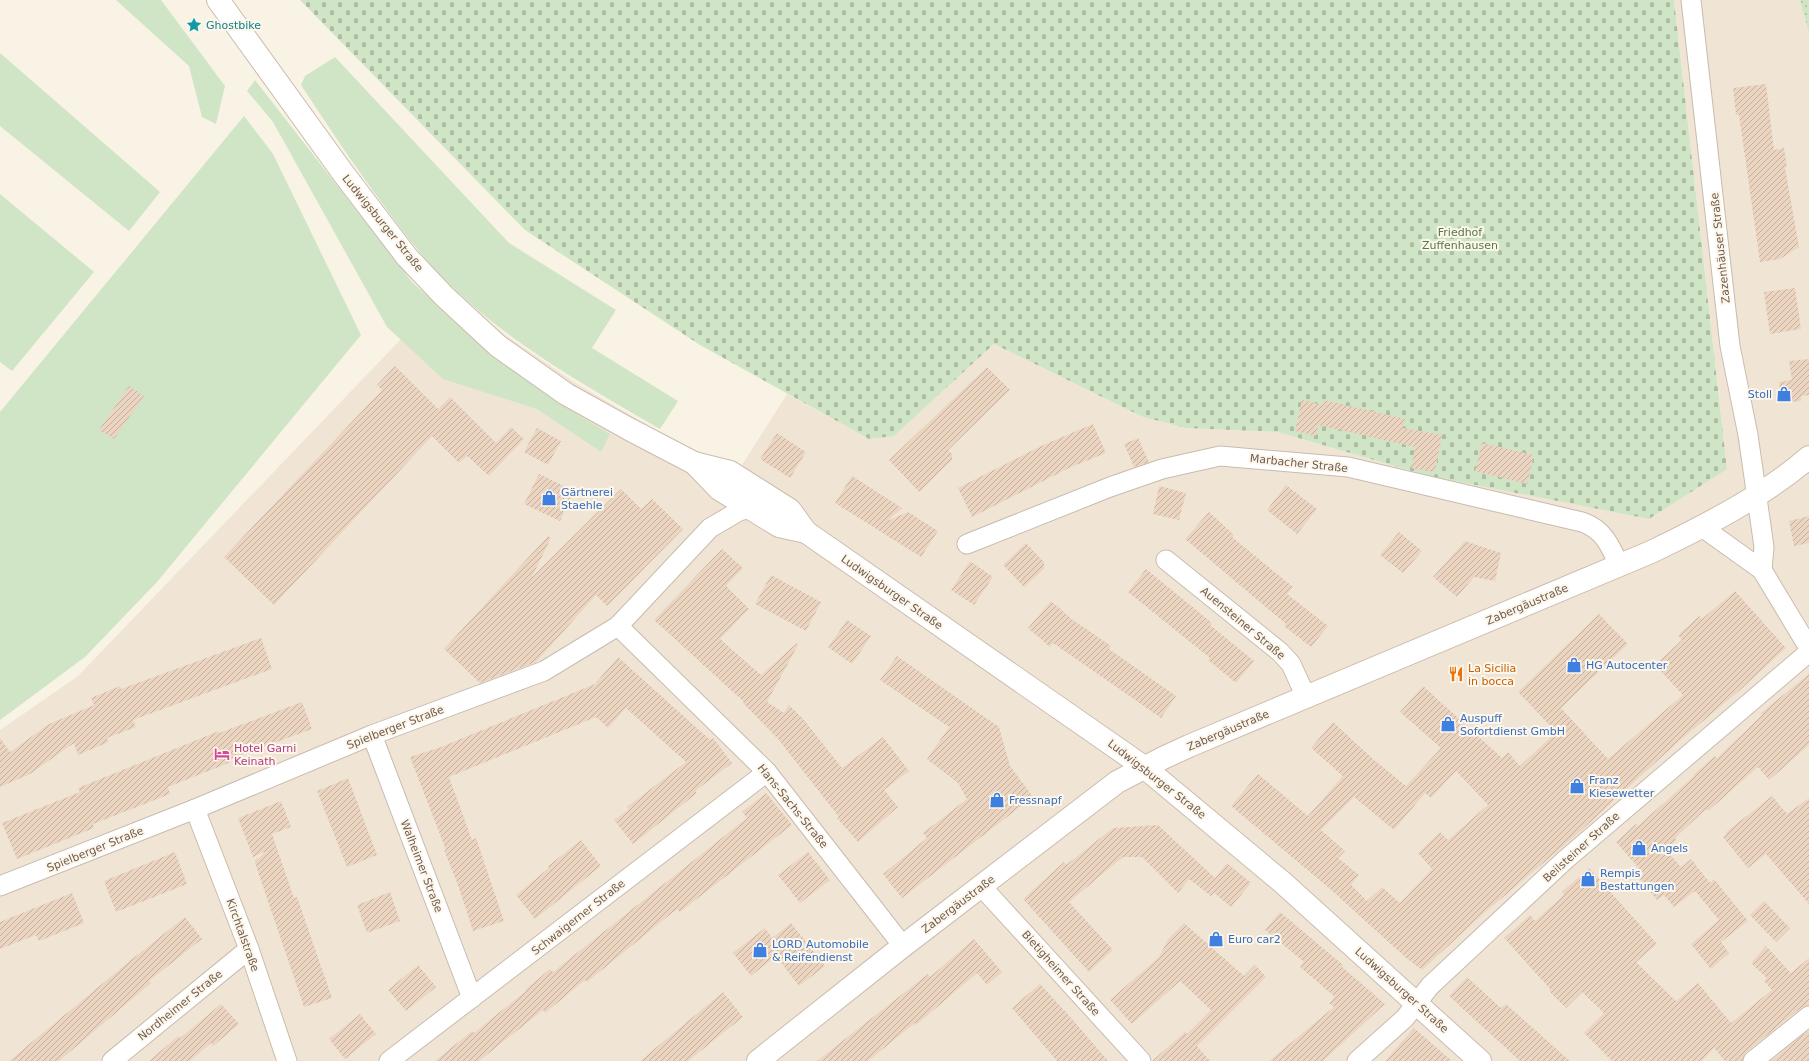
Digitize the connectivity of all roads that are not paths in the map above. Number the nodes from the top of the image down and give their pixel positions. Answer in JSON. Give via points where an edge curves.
{"nodes":[{"id":1,"x":218,"y":0,"type":"edge"},
{"id":2,"x":1691,"y":0,"type":"edge"},
{"id":3,"x":1809,"y":457,"type":"edge"},
{"id":4,"x":694,"y":463,"type":"junction"},
{"id":5,"x":1756,"y":495,"type":"junction"},
{"id":6,"x":751,"y":508,"type":"junction"},
{"id":7,"x":1702,"y":527,"type":"junction"},
{"id":8,"x":806,"y":532,"type":"junction"},
{"id":9,"x":967,"y":544,"type":"dead end"},
{"id":10,"x":1166,"y":560,"type":"dead end"},
{"id":11,"x":1619,"y":565,"type":"junction"},
{"id":12,"x":1762,"y":570,"type":"junction"},
{"id":13,"x":618,"y":626,"type":"junction"},
{"id":14,"x":1809,"y":648,"type":"edge"},
{"id":15,"x":1809,"y":652,"type":"edge"},
{"id":16,"x":1306,"y":697,"type":"junction"},
{"id":17,"x":372,"y":735,"type":"junction"},
{"id":18,"x":1144,"y":767,"type":"junction"},
{"id":19,"x":767,"y":772,"type":"junction"},
{"id":20,"x":195,"y":809,"type":"junction"},
{"id":21,"x":0,"y":886,"type":"edge"},
{"id":22,"x":981,"y":886,"type":"junction"},
{"id":23,"x":903,"y":946,"type":"junction"},
{"id":24,"x":249,"y":949,"type":"junction"},
{"id":25,"x":472,"y":998,"type":"junction"},
{"id":26,"x":1416,"y":1003,"type":"junction"},
{"id":27,"x":1809,"y":1016,"type":"edge"},
{"id":28,"x":112,"y":1061,"type":"edge"},
{"id":29,"x":287,"y":1061,"type":"edge"},
{"id":30,"x":389,"y":1061,"type":"edge"},
{"id":31,"x":758,"y":1061,"type":"edge"},
{"id":32,"x":1141,"y":1061,"type":"edge"},
{"id":33,"x":1357,"y":1061,"type":"edge"},
{"id":34,"x":1480,"y":1061,"type":"edge"},
{"id":35,"x":1753,"y":1061,"type":"edge"}],
"edges":[{"from":1,"to":4,"type":"main road","name":"Ludwigsburger Straße","via":[[407,257],[444,296],[498,346],[566,394]]},
{"from":2,"to":5,"type":"street","name":"Zazenhäuser Straße","via":[[1730,346],[1748,435]]},
{"from":3,"to":5,"type":"main road","name":"Zabergäustraße"},
{"from":4,"to":6,"type":"main road","name":"Ludwigsburger Straße","via":[[719,489]]},
{"from":4,"to":8,"type":"main road","name":"Ludwigsburger Straße","via":[[730,472],[790,510]]},
{"from":5,"to":7,"type":"main road","name":"Zabergäustraße"},
{"from":5,"to":12,"type":"street","via":[[1764,547]]},
{"from":6,"to":8,"type":"main road","name":"Ludwigsburger Straße","via":[[779,526]]},
{"from":6,"to":13,"type":"street","name":"Spielberger Straße","via":[[739,511],[710,528]]},
{"from":7,"to":11,"type":"main road","name":"Zabergäustraße"},
{"from":7,"to":12,"type":"street"},
{"from":8,"to":18,"type":"main road","name":"Ludwigsburger Straße"},
{"from":9,"to":11,"type":"street","name":"Marbacher Straße","via":[[1110,486],[1162,469],[1220,456],[1348,468],[1582,522],[1602,534]]},
{"from":10,"to":16,"type":"street","name":"Auensteiner Straße","via":[[1280,652],[1291,664]]},
{"from":11,"to":16,"type":"main road","name":"Zabergäustraße"},
{"from":12,"to":14,"type":"street"},
{"from":13,"to":17,"type":"street","name":"Spielberger Straße","via":[[544,670]]},
{"from":13,"to":19,"type":"street","name":"Hans-Sachs-Straße"},
{"from":15,"to":26,"type":"street","name":"Beilsteiner Straße","via":[[1565,860],[1430,986]]},
{"from":16,"to":18,"type":"main road","name":"Zabergäustraße"},
{"from":17,"to":20,"type":"street","name":"Spielberger Straße"},
{"from":17,"to":25,"type":"street","name":"Walheimer Straße"},
{"from":18,"to":22,"type":"main road","name":"Zabergäustraße","via":[[1117,782]]},
{"from":18,"to":26,"type":"main road","name":"Ludwigsburger Straße","via":[[1277,877]]},
{"from":19,"to":23,"type":"street","name":"Hans-Sachs-Straße"},
{"from":19,"to":25,"type":"street","name":"Schwaigerner Straße"},
{"from":20,"to":21,"type":"street","name":"Spielberger Straße"},
{"from":20,"to":24,"type":"street","name":"Kirchtalstraße"},
{"from":22,"to":23,"type":"main road","name":"Zabergäustraße"},
{"from":22,"to":32,"type":"street","name":"Bietigheimer Straße"},
{"from":23,"to":31,"type":"main road","name":"Zabergäustraße"},
{"from":24,"to":28,"type":"street","name":"Nordheimer Straße"},
{"from":24,"to":29,"type":"street","name":"Kirchtalstraße"},
{"from":25,"to":30,"type":"street","name":"Schwaigerner Straße"},
{"from":26,"to":33,"type":"street","name":"Beilsteiner Straße","via":[[1405,1018]]},
{"from":26,"to":34,"type":"main road","name":"Ludwigsburger Straße"},
{"from":27,"to":35,"type":"street"}]}
